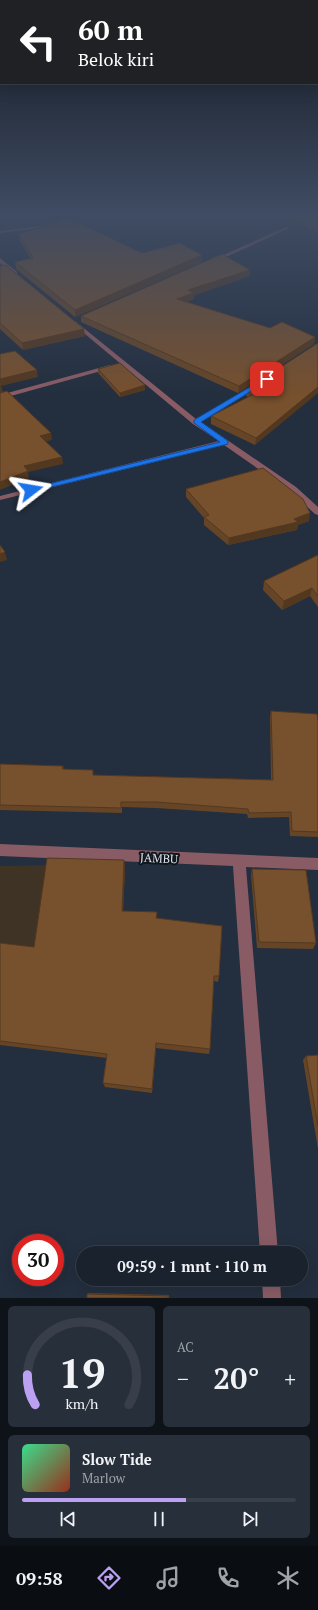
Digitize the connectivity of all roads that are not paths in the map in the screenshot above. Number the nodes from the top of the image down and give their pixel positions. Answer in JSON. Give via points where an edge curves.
{"nodes":[{"id":1,"x":67,"y":316,"type":"edge"},
{"id":2,"x":80,"y":319,"type":"edge"},
{"id":3,"x":73,"y":322,"type":"junction"},
{"id":4,"x":123,"y":363,"type":"junction"},
{"id":5,"x":267,"y":379,"type":"edge"},
{"id":6,"x":0,"y":397,"type":"edge"},
{"id":7,"x":196,"y":422,"type":"junction"},
{"id":8,"x":226,"y":442,"type":"junction"},
{"id":9,"x":0,"y":498,"type":"edge"},
{"id":10,"x":318,"y":512,"type":"edge"},
{"id":11,"x":0,"y":850,"type":"edge"},
{"id":12,"x":239,"y":861,"type":"junction"},
{"id":13,"x":318,"y":864,"type":"edge"},
{"id":14,"x":268,"y":1246,"type":"edge"},
{"id":15,"x":271,"y":1286,"type":"edge"},
{"id":16,"x":272,"y":1298,"type":"edge"}],
"edges":[{"from":1,"to":3,"type":"street"},
{"from":2,"to":3,"type":"street"},
{"from":3,"to":4,"type":"street"},
{"from":4,"to":6,"type":"street"},
{"from":4,"to":7,"type":"street"},
{"from":5,"to":7,"type":"street"},
{"from":7,"to":8,"type":"street"},
{"from":8,"to":9,"type":"street"},
{"from":8,"to":10,"type":"street","via":[[293,489]]},
{"from":11,"to":12,"type":"street","name":"JAMBU"},
{"from":12,"to":13,"type":"street","name":"JAMBU"},
{"from":12,"to":14,"type":"street"},
{"from":15,"to":16,"type":"street"}]}
